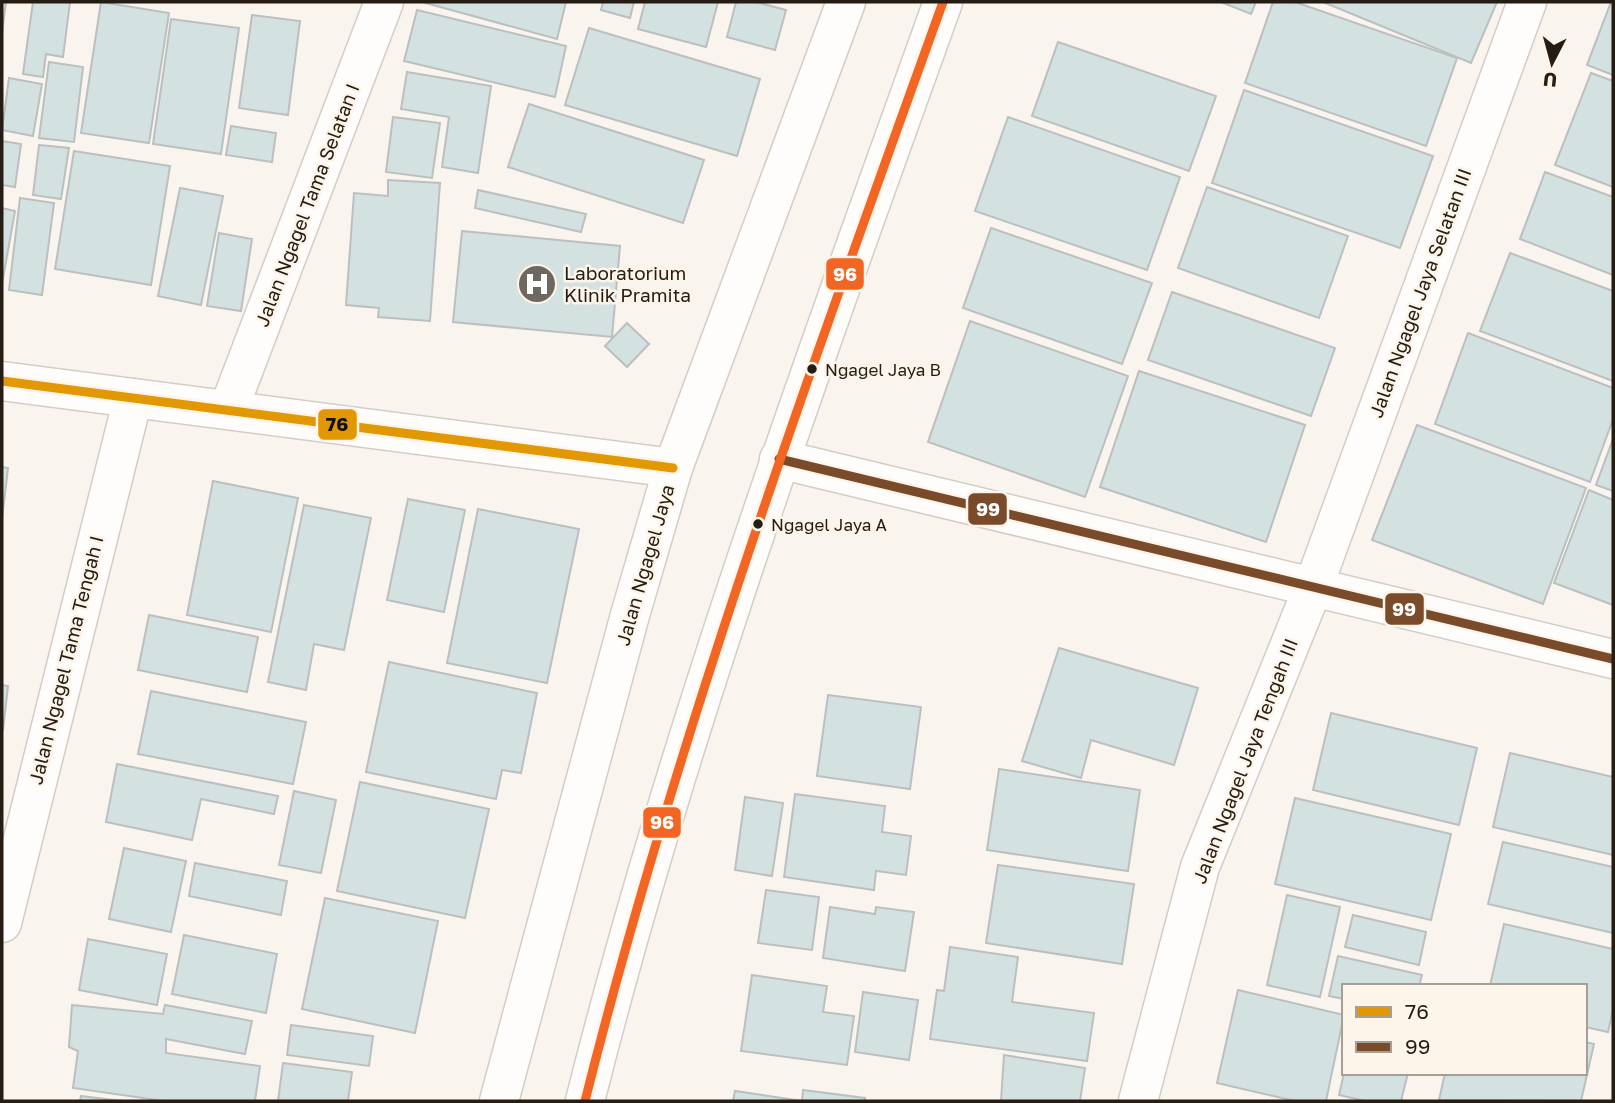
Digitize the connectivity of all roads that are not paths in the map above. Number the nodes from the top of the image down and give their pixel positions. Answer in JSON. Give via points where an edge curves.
{"nodes":[{"id":1,"x":384,"y":2,"type":"edge"},
{"id":2,"x":846,"y":2,"type":"edge"},
{"id":3,"x":943,"y":2,"type":"edge"},
{"id":4,"x":1527,"y":2,"type":"edge"},
{"id":5,"x":2,"y":381,"type":"edge"},
{"id":6,"x":133,"y":398,"type":"junction"},
{"id":7,"x":229,"y":408,"type":"junction"},
{"id":8,"x":779,"y":459,"type":"junction"},
{"id":9,"x":673,"y":468,"type":"junction"},
{"id":10,"x":1314,"y":585,"type":"junction"},
{"id":11,"x":1613,"y":659,"type":"edge"},
{"id":12,"x":4,"y":902,"type":"edge"},
{"id":13,"x":499,"y":1101,"type":"edge"},
{"id":14,"x":585,"y":1101,"type":"edge"},
{"id":15,"x":1138,"y":1101,"type":"edge"}],
"edges":[{"from":1,"to":7,"type":"street","name":"Jalan Ngagel Tama Selatan I"},
{"from":2,"to":9,"type":"street","name":"Jalan Ngagel Jaya"},
{"from":3,"to":8,"type":"street"},
{"from":4,"to":10,"type":"street","name":"Jalan Ngagel Jaya Selatan III"},
{"from":5,"to":6,"type":"street"},
{"from":6,"to":7,"type":"street"},
{"from":6,"to":12,"type":"street","name":"Jalan Ngagel Tama Tengah I"},
{"from":7,"to":9,"type":"street"},
{"from":8,"to":10,"type":"street"},
{"from":8,"to":14,"type":"street","via":[[684,753]]},
{"from":9,"to":13,"type":"street","name":"Jalan Ngagel Jaya"},
{"from":10,"to":11,"type":"street"},
{"from":10,"to":15,"type":"street","name":"Jalan Ngagel Jaya Tengah III","via":[[1200,867]]}]}
